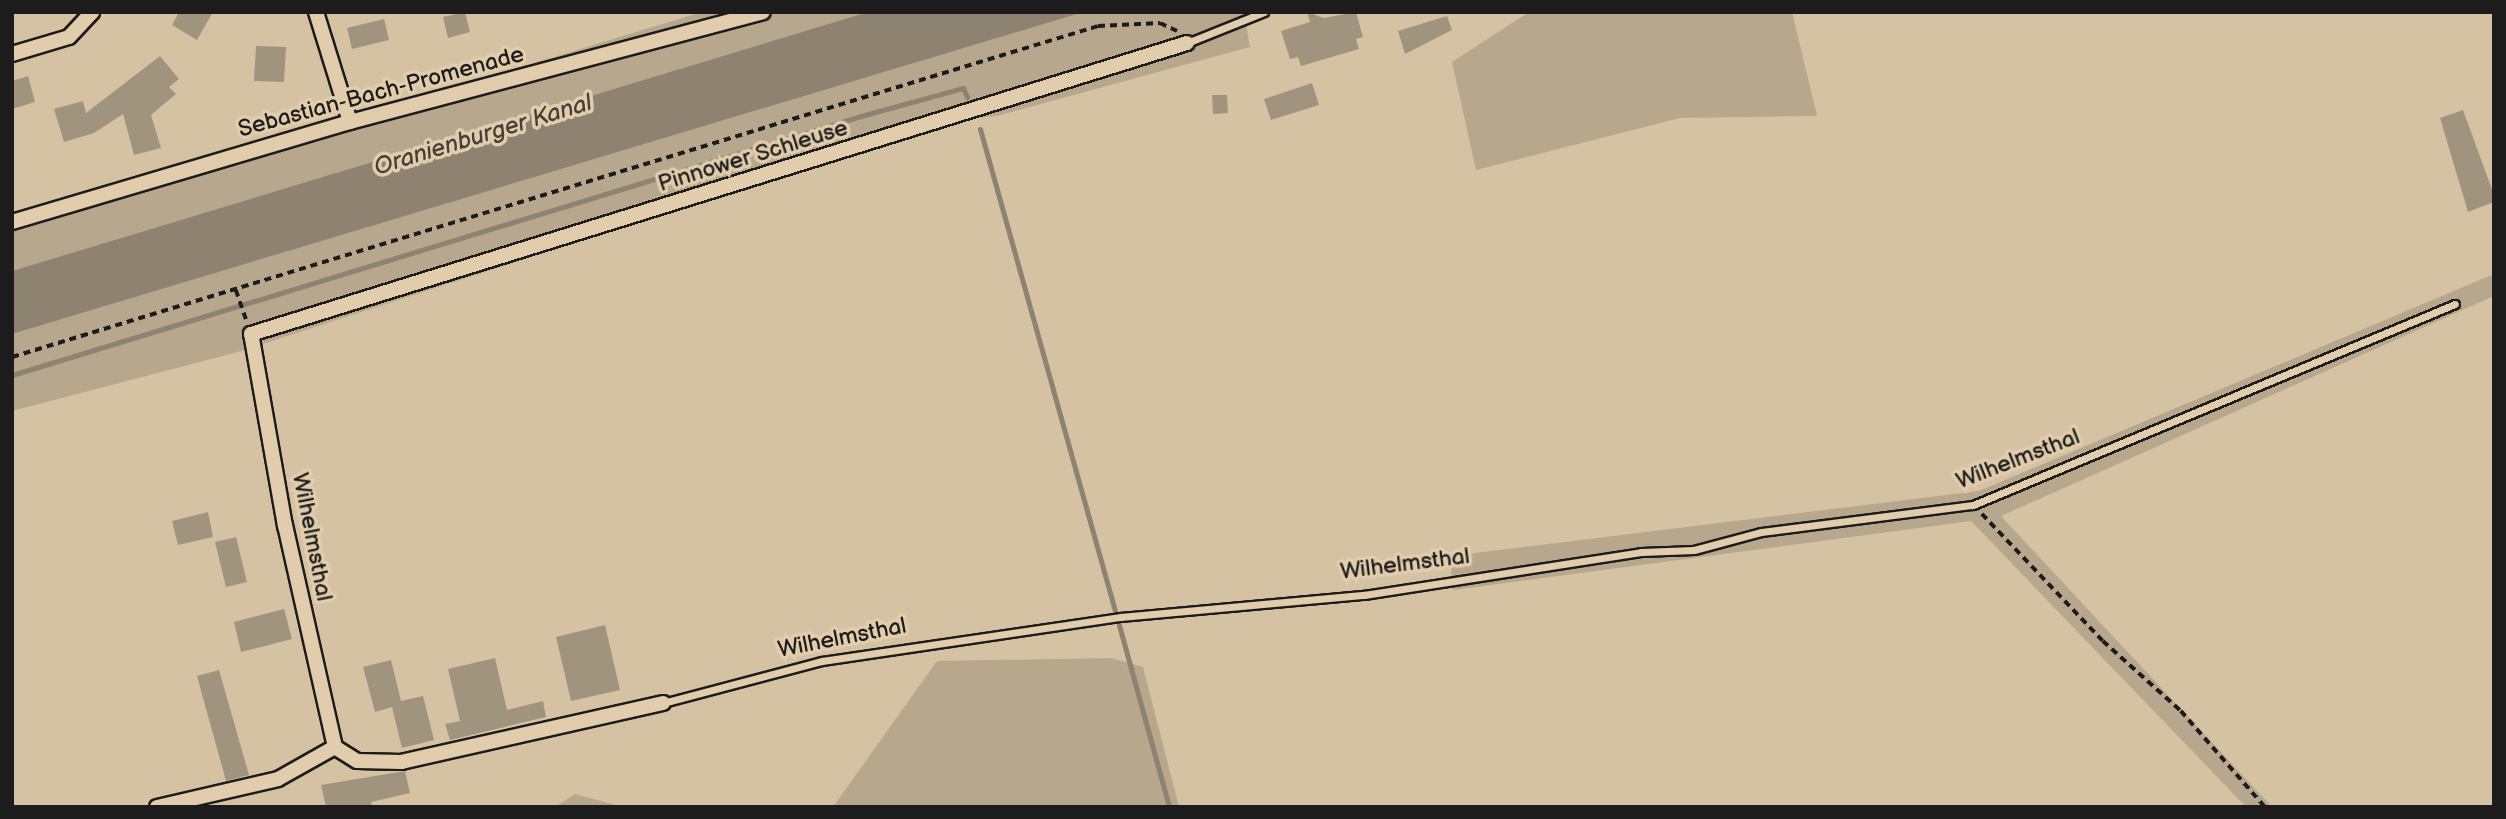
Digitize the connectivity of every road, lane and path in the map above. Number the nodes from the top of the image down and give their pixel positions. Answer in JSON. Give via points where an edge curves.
{"nodes":[{"id":1,"x":92,"y":12,"type":"edge"},
{"id":2,"x":316,"y":12,"type":"edge"},
{"id":3,"x":763,"y":12,"type":"edge"},
{"id":4,"x":1264,"y":12,"type":"edge"},
{"id":5,"x":1188,"y":43,"type":"junction"},
{"id":6,"x":12,"y":54,"type":"edge"},
{"id":7,"x":350,"y":122,"type":"junction"},
{"id":8,"x":12,"y":222,"type":"edge"},
{"id":9,"x":236,"y":290,"type":"junction"},
{"id":10,"x":2455,"y":304,"type":"dead end"},
{"id":11,"x":251,"y":334,"type":"junction"},
{"id":12,"x":12,"y":357,"type":"edge"},
{"id":13,"x":1973,"y":505,"type":"junction"},
{"id":14,"x":663,"y":703,"type":"joint"},
{"id":15,"x":335,"y":747,"type":"junction"},
{"id":16,"x":157,"y":807,"type":"edge"},
{"id":17,"x":2265,"y":807,"type":"edge"}],
"edges":[{"from":1,"to":6,"type":"street","via":[[69,37]]},
{"from":2,"to":7,"type":"street"},
{"from":3,"to":7,"type":"street","name":"Sebastian-Bach-Promenade"},
{"from":4,"to":5,"type":"lane","name":"Pinnower Schleuse"},
{"from":5,"to":9,"type":"path","via":[[1160,23],[1098,26]]},
{"from":5,"to":11,"type":"street","name":"Pinnower Schleuse"},
{"from":7,"to":8,"type":"street","name":"Sebastian-Bach-Promenade"},
{"from":9,"to":11,"type":"path"},
{"from":9,"to":12,"type":"path"},
{"from":10,"to":13,"type":"lane","name":"Wilhelmsthal"},
{"from":11,"to":15,"type":"street","name":"Wilhelmsthal","via":[[248,345]]},
{"from":13,"to":14,"type":"lane","name":"Wilhelmsthal","via":[[1761,532],[1694,550],[1629,554],[1364,595],[1121,617],[822,661]]},
{"from":13,"to":17,"type":"path","via":[[2103,641],[2181,710]]},
{"from":14,"to":15,"type":"street","name":"Wilhelmsthal","via":[[402,762],[357,761]]},
{"from":15,"to":16,"type":"street","via":[[278,779]]}]}
